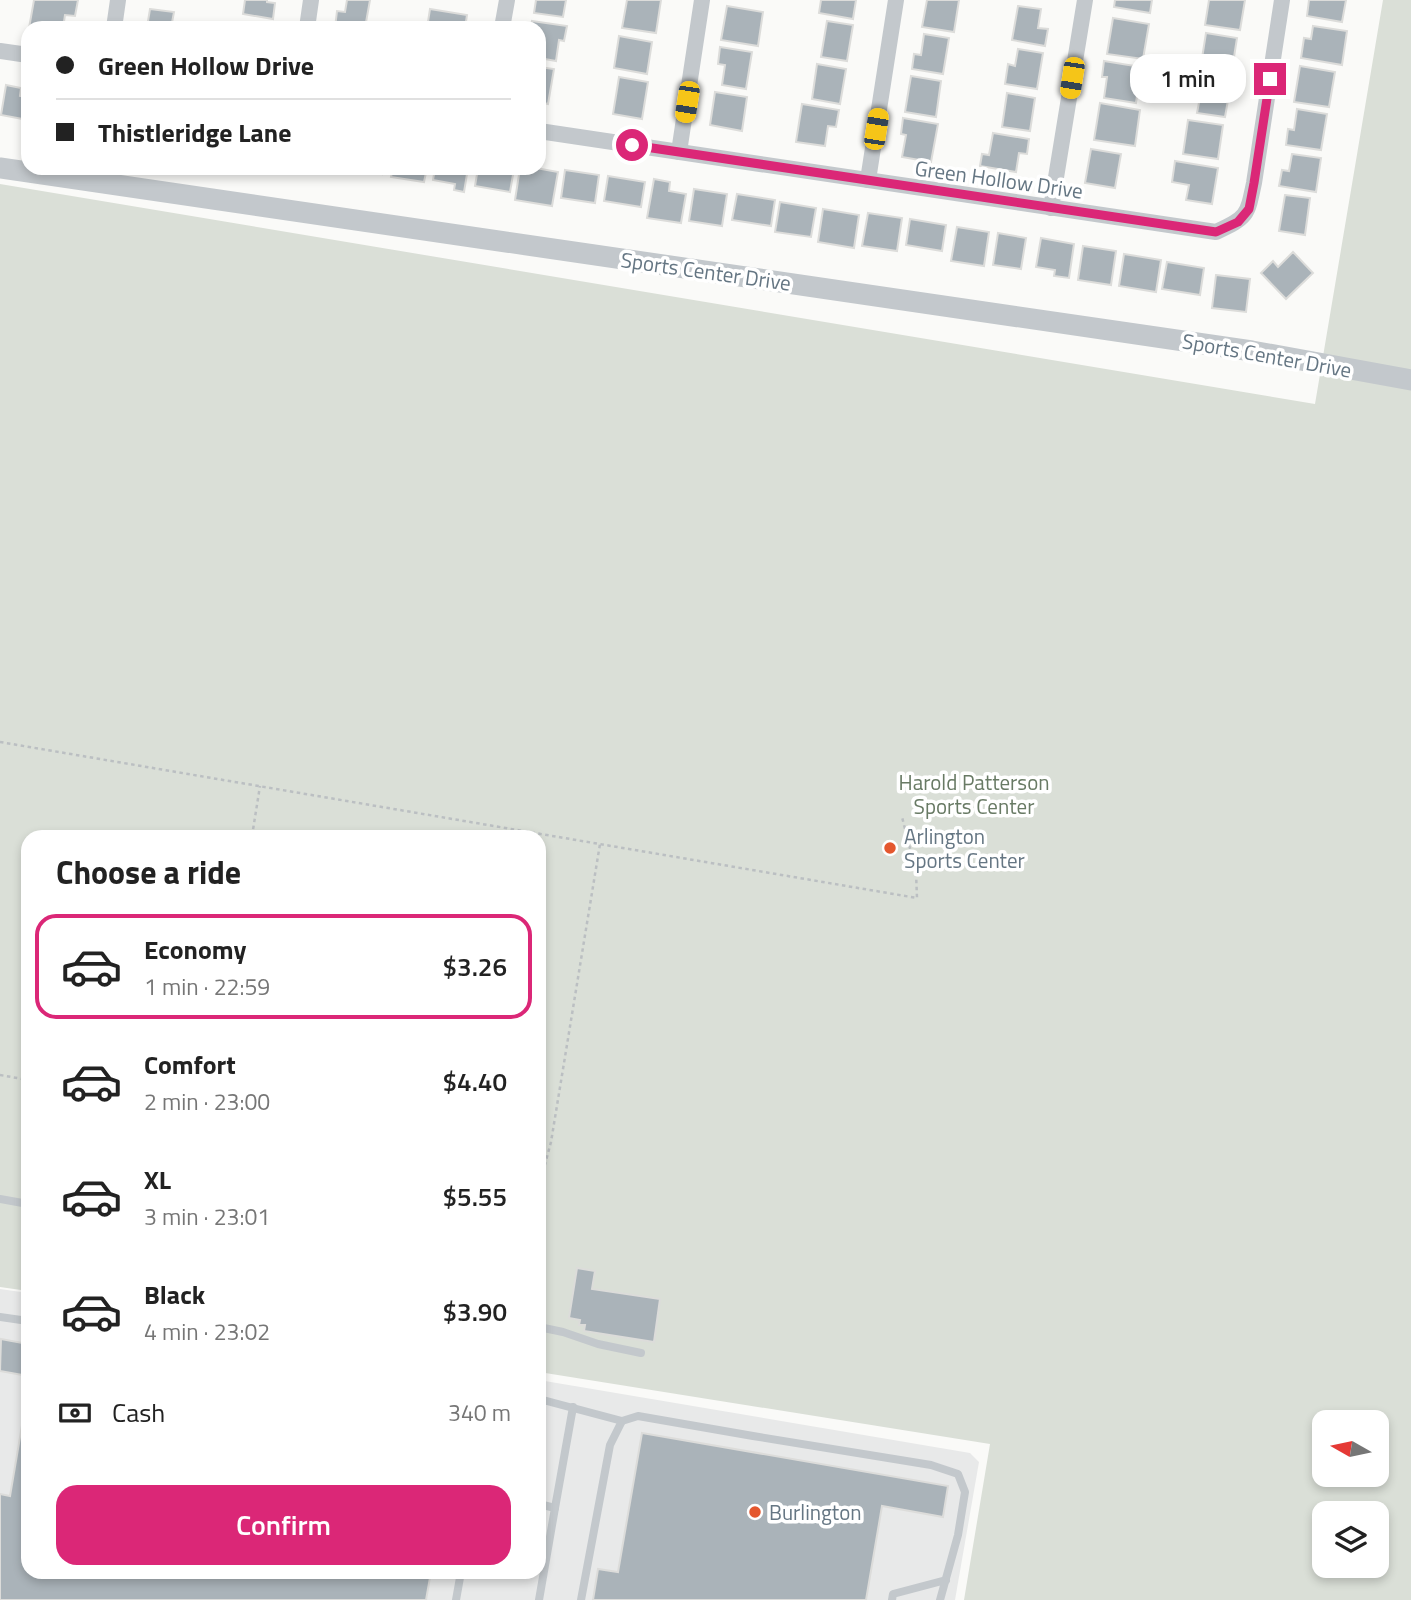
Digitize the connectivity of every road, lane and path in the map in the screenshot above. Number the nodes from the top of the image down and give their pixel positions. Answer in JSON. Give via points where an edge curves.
{"nodes":[{"id":1,"x":118,"y":0,"type":"edge"},
{"id":2,"x":311,"y":0,"type":"edge"},
{"id":3,"x":507,"y":0,"type":"edge"},
{"id":4,"x":702,"y":0,"type":"edge"},
{"id":5,"x":896,"y":0,"type":"edge"},
{"id":6,"x":1085,"y":0,"type":"edge"},
{"id":7,"x":1282,"y":0,"type":"edge"},
{"id":8,"x":115,"y":21,"type":"edge"},
{"id":9,"x":308,"y":21,"type":"edge"},
{"id":10,"x":503,"y":21,"type":"edge"},
{"id":11,"x":0,"y":51,"type":"edge"},
{"id":12,"x":21,"y":54,"type":"edge"},
{"id":13,"x":546,"y":132,"type":"edge"},
{"id":14,"x":679,"y":152,"type":"junction"},
{"id":15,"x":0,"y":168,"type":"edge"},
{"id":16,"x":21,"y":171,"type":"edge"},
{"id":17,"x":48,"y":175,"type":"edge"},
{"id":18,"x":868,"y":180,"type":"junction"},
{"id":19,"x":1051,"y":208,"type":"junction"},
{"id":20,"x":1411,"y":380,"type":"edge"},
{"id":21,"x":0,"y":742,"type":"edge"},
{"id":22,"x":260,"y":786,"type":"junction"},
{"id":23,"x":902,"y":817,"type":"dead end"},
{"id":24,"x":253,"y":830,"type":"edge"},
{"id":25,"x":518,"y":830,"type":"edge"},
{"id":26,"x":546,"y":835,"type":"edge"},
{"id":27,"x":600,"y":844,"type":"junction"},
{"id":28,"x":0,"y":1074,"type":"edge"},
{"id":29,"x":21,"y":1078,"type":"edge"},
{"id":30,"x":546,"y":1160,"type":"edge"},
{"id":31,"x":0,"y":1199,"type":"edge"},
{"id":32,"x":21,"y":1203,"type":"edge"},
{"id":33,"x":0,"y":1317,"type":"edge"},
{"id":34,"x":21,"y":1320,"type":"edge"},
{"id":35,"x":546,"y":1328,"type":"edge"},
{"id":36,"x":641,"y":1353,"type":"dead end"},
{"id":37,"x":546,"y":1401,"type":"edge"},
{"id":38,"x":573,"y":1407,"type":"junction"},
{"id":39,"x":622,"y":1422,"type":"junction"},
{"id":40,"x":546,"y":1506,"type":"edge"},
{"id":41,"x":555,"y":1508,"type":"junction"},
{"id":42,"x":546,"y":1560,"type":"edge"},
{"id":43,"x":460,"y":1579,"type":"edge"},
{"id":44,"x":543,"y":1579,"type":"edge"},
{"id":45,"x":946,"y":1580,"type":"junction"},
{"id":46,"x":456,"y":1600,"type":"edge"},
{"id":47,"x":539,"y":1600,"type":"edge"},
{"id":48,"x":581,"y":1600,"type":"edge"},
{"id":49,"x":892,"y":1600,"type":"edge"},
{"id":50,"x":940,"y":1600,"type":"edge"}],
"edges":[{"from":1,"to":8,"type":"street"},
{"from":2,"to":9,"type":"street"},
{"from":3,"to":10,"type":"street"},
{"from":4,"to":14,"type":"street"},
{"from":5,"to":18,"type":"street"},
{"from":6,"to":19,"type":"street"},
{"from":7,"to":19,"type":"street","name":"Green Hollow Drive","via":[[1249,209],[1238,222],[1216,232]]},
{"from":11,"to":12,"type":"street"},
{"from":13,"to":14,"type":"street","name":"Green Hollow Drive"},
{"from":14,"to":18,"type":"street","name":"Green Hollow Drive"},
{"from":15,"to":16,"type":"street","name":"Sports Center Drive"},
{"from":17,"to":20,"type":"street","name":"Sports Center Drive","via":[[1198,343]]},
{"from":18,"to":19,"type":"street","name":"Green Hollow Drive"},
{"from":21,"to":22,"type":"path"},
{"from":22,"to":24,"type":"path"},
{"from":22,"to":25,"type":"path"},
{"from":23,"to":27,"type":"path","via":[[916,872],[917,898]]},
{"from":26,"to":27,"type":"path"},
{"from":27,"to":30,"type":"path"},
{"from":28,"to":29,"type":"path"},
{"from":31,"to":32,"type":"lane"},
{"from":33,"to":34,"type":"lane"},
{"from":35,"to":36,"type":"lane"},
{"from":37,"to":38,"type":"lane"},
{"from":38,"to":39,"type":"lane"},
{"from":38,"to":41,"type":"lane"},
{"from":39,"to":45,"type":"lane","via":[[638,1416],[931,1465],[958,1474],[965,1492]]},
{"from":39,"to":48,"type":"lane","via":[[610,1445]]},
{"from":40,"to":41,"type":"lane"},
{"from":41,"to":42,"type":"lane"},
{"from":43,"to":46,"type":"lane"},
{"from":44,"to":47,"type":"lane"},
{"from":45,"to":49,"type":"lane","via":[[893,1594]]},
{"from":45,"to":50,"type":"lane"}]}
